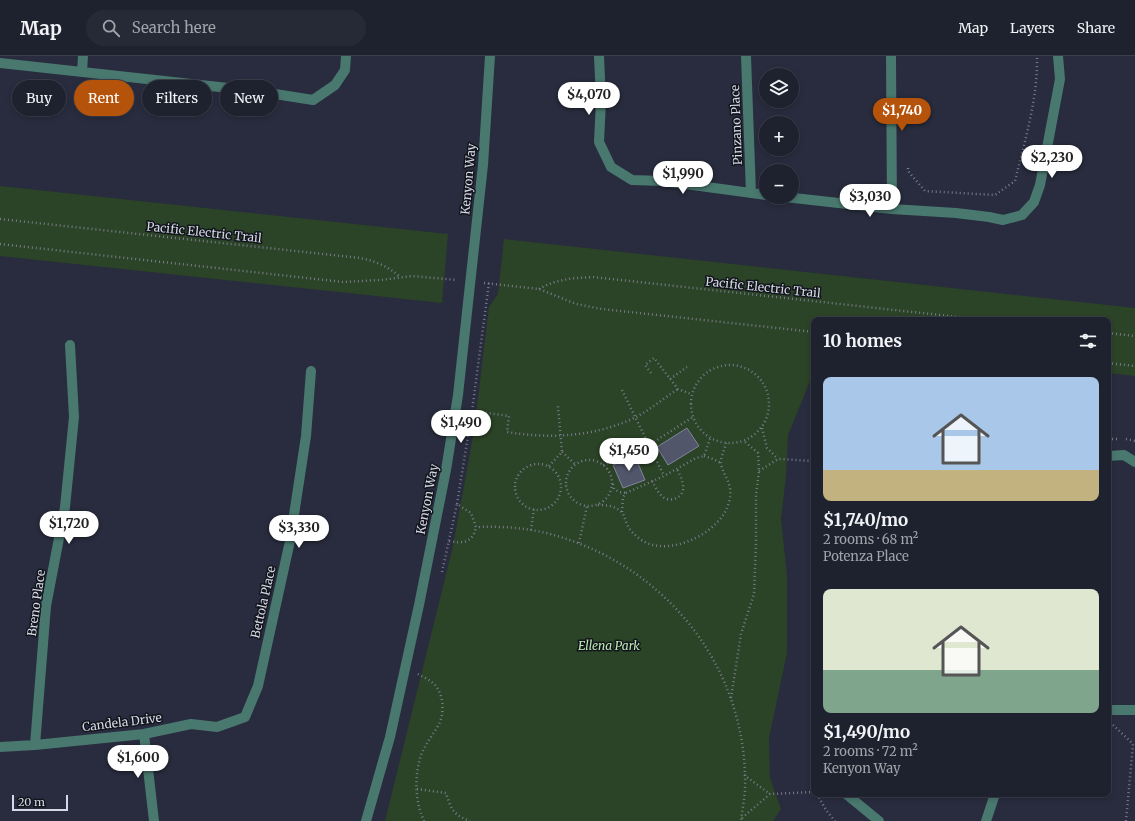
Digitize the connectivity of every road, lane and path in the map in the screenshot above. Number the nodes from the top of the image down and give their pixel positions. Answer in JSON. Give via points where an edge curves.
{"nodes":[{"id":1,"x":83,"y":56,"type":"edge"},
{"id":2,"x":346,"y":56,"type":"edge"},
{"id":3,"x":490,"y":56,"type":"edge"},
{"id":4,"x":599,"y":56,"type":"edge"},
{"id":5,"x":746,"y":56,"type":"edge"},
{"id":6,"x":891,"y":56,"type":"edge"},
{"id":7,"x":1038,"y":56,"type":"edge"},
{"id":8,"x":1058,"y":56,"type":"edge"},
{"id":9,"x":0,"y":63,"type":"edge"},
{"id":10,"x":82,"y":72,"type":"junction"},
{"id":11,"x":907,"y":164,"type":"dead end"},
{"id":12,"x":751,"y":193,"type":"junction"},
{"id":13,"x":759,"y":194,"type":"edge"},
{"id":14,"x":799,"y":199,"type":"edge"},
{"id":15,"x":892,"y":209,"type":"junction"},
{"id":16,"x":0,"y":219,"type":"edge"},
{"id":17,"x":0,"y":244,"type":"edge"},
{"id":18,"x":400,"y":277,"type":"junction"},
{"id":19,"x":441,"y":279,"type":"dead end"},
{"id":20,"x":539,"y":289,"type":"junction"},
{"id":21,"x":959,"y":317,"type":"edge"},
{"id":22,"x":811,"y":332,"type":"edge"},
{"id":23,"x":1111,"y":333,"type":"edge"},
{"id":24,"x":1135,"y":336,"type":"edge"},
{"id":25,"x":70,"y":345,"type":"dead end"},
{"id":26,"x":1111,"y":363,"type":"edge"},
{"id":27,"x":1135,"y":366,"type":"edge"},
{"id":28,"x":687,"y":367,"type":"dead end"},
{"id":29,"x":311,"y":370,"type":"dead end"},
{"id":30,"x":651,"y":373,"type":"dead end"},
{"id":31,"x":670,"y":379,"type":"junction"},
{"id":32,"x":678,"y":389,"type":"junction"},
{"id":33,"x":622,"y":390,"type":"dead end"},
{"id":34,"x":692,"y":394,"type":"junction"},
{"id":35,"x":558,"y":406,"type":"dead end"},
{"id":36,"x":472,"y":410,"type":"junction"},
{"id":37,"x":693,"y":417,"type":"junction"},
{"id":38,"x":635,"y":418,"type":"junction"},
{"id":39,"x":762,"y":428,"type":"junction"},
{"id":40,"x":560,"y":436,"type":"junction"},
{"id":41,"x":710,"y":439,"type":"junction"},
{"id":42,"x":744,"y":441,"type":"junction"},
{"id":43,"x":726,"y":443,"type":"junction"},
{"id":44,"x":649,"y":445,"type":"junction"},
{"id":45,"x":562,"y":452,"type":"junction"},
{"id":46,"x":704,"y":456,"type":"junction"},
{"id":47,"x":1111,"y":456,"type":"edge"},
{"id":48,"x":778,"y":459,"type":"junction"},
{"id":49,"x":811,"y":461,"type":"edge"},
{"id":50,"x":1135,"y":462,"type":"edge"},
{"id":51,"x":721,"y":463,"type":"junction"},
{"id":52,"x":576,"y":465,"type":"junction"},
{"id":53,"x":602,"y":465,"type":"junction"},
{"id":54,"x":549,"y":466,"type":"junction"},
{"id":55,"x":677,"y":469,"type":"junction"},
{"id":56,"x":759,"y":471,"type":"junction"},
{"id":57,"x":664,"y":476,"type":"junction"},
{"id":58,"x":652,"y":481,"type":"junction"},
{"id":59,"x":612,"y":482,"type":"junction"},
{"id":60,"x":626,"y":493,"type":"junction"},
{"id":61,"x":457,"y":504,"type":"junction"},
{"id":62,"x":598,"y":505,"type":"junction"},
{"id":63,"x":587,"y":506,"type":"junction"},
{"id":64,"x":534,"y":509,"type":"junction"},
{"id":65,"x":622,"y":513,"type":"junction"},
{"id":66,"x":476,"y":526,"type":"junction"},
{"id":67,"x":531,"y":530,"type":"junction"},
{"id":68,"x":449,"y":541,"type":"junction"},
{"id":69,"x":579,"y":543,"type":"junction"},
{"id":70,"x":440,"y":578,"type":"dead end"},
{"id":71,"x":420,"y":666,"type":"dead end"},
{"id":72,"x":730,"y":699,"type":"junction"},
{"id":73,"x":1111,"y":710,"type":"edge"},
{"id":74,"x":1135,"y":710,"type":"edge"},
{"id":75,"x":245,"y":717,"type":"joint"},
{"id":76,"x":1111,"y":725,"type":"edge"},
{"id":77,"x":144,"y":734,"type":"junction"},
{"id":78,"x":34,"y":745,"type":"junction"},
{"id":79,"x":0,"y":747,"type":"edge"},
{"id":80,"x":744,"y":775,"type":"junction"},
{"id":81,"x":417,"y":789,"type":"junction"},
{"id":82,"x":811,"y":792,"type":"edge"},
{"id":83,"x":770,"y":794,"type":"junction"},
{"id":84,"x":819,"y":797,"type":"edge"},
{"id":85,"x":850,"y":797,"type":"edge"},
{"id":86,"x":994,"y":797,"type":"edge"},
{"id":87,"x":741,"y":820,"type":"edge"},
{"id":88,"x":154,"y":821,"type":"edge"},
{"id":89,"x":366,"y":821,"type":"edge"},
{"id":90,"x":424,"y":821,"type":"edge"},
{"id":91,"x":470,"y":821,"type":"edge"},
{"id":92,"x":835,"y":821,"type":"edge"},
{"id":93,"x":879,"y":821,"type":"edge"},
{"id":94,"x":986,"y":821,"type":"edge"},
{"id":95,"x":1126,"y":821,"type":"edge"}],
"edges":[{"from":1,"to":10,"type":"street"},
{"from":2,"to":10,"type":"street","via":[[345,70],[335,85],[313,100],[256,91]]},
{"from":3,"to":89,"type":"street","name":"Kenyon Way","via":[[483,165],[458,395],[446,470],[390,737]]},
{"from":4,"to":12,"type":"street","via":[[599,142],[611,167],[632,180],[663,181]]},
{"from":5,"to":12,"type":"street","name":"Pinzano Place"},
{"from":6,"to":15,"type":"street"},
{"from":7,"to":11,"type":"path","via":[[1028,131],[1015,181],[995,195],[926,191],[908,170]]},
{"from":8,"to":15,"type":"street","via":[[1060,79],[1040,185],[1034,202],[1022,215],[1003,220],[989,216]]},
{"from":9,"to":10,"type":"street"},
{"from":12,"to":13,"type":"street"},
{"from":14,"to":15,"type":"street"},
{"from":16,"to":18,"type":"path","name":"Pacific Electric Trail","via":[[360,258],[375,261]]},
{"from":17,"to":18,"type":"path","via":[[343,282]]},
{"from":18,"to":19,"type":"path"},
{"from":20,"to":21,"type":"path","name":"Pacific Electric Trail","via":[[548,283],[593,277]]},
{"from":20,"to":22,"type":"path","name":"Pacific Electric Trail","via":[[576,304],[602,309]]},
{"from":20,"to":36,"type":"path","name":"Pacific Electric Trail","via":[[489,284]]},
{"from":23,"to":24,"type":"path"},
{"from":25,"to":78,"type":"street","name":"Breno Place","via":[[74,417],[65,507],[46,606]]},
{"from":26,"to":27,"type":"path"},
{"from":28,"to":31,"type":"path"},
{"from":29,"to":75,"type":"street","name":"Bettola Place","via":[[306,436],[290,541],[258,686]]},
{"from":30,"to":31,"type":"path","via":[[645,365],[654,358]]},
{"from":31,"to":32,"type":"path"},
{"from":32,"to":34,"type":"path"},
{"from":32,"to":38,"type":"path"},
{"from":33,"to":38,"type":"path"},
{"from":34,"to":37,"type":"path","via":[[690,407]]},
{"from":34,"to":39,"type":"path","via":[[697,382],[706,373],[718,367],[744,367],[760,379],[769,396],[770,409]]},
{"from":35,"to":40,"type":"path"},
{"from":36,"to":40,"type":"path","via":[[509,416],[507,432],[533,436]]},
{"from":36,"to":61,"type":"path"},
{"from":37,"to":41,"type":"path","via":[[700,431]]},
{"from":37,"to":44,"type":"path"},
{"from":38,"to":40,"type":"path","via":[[598,431]]},
{"from":38,"to":44,"type":"path"},
{"from":39,"to":42,"type":"path"},
{"from":39,"to":48,"type":"path","via":[[767,448]]},
{"from":40,"to":45,"type":"path"},
{"from":41,"to":43,"type":"path"},
{"from":41,"to":46,"type":"path"},
{"from":42,"to":43,"type":"path","via":[[736,444]]},
{"from":42,"to":56,"type":"path","via":[[758,453]]},
{"from":43,"to":51,"type":"path"},
{"from":44,"to":53,"type":"path"},
{"from":44,"to":57,"type":"path"},
{"from":45,"to":52,"type":"path"},
{"from":45,"to":54,"type":"path"},
{"from":46,"to":51,"type":"path"},
{"from":46,"to":55,"type":"path"},
{"from":47,"to":50,"type":"street","via":[[1124,455]]},
{"from":48,"to":49,"type":"path"},
{"from":48,"to":56,"type":"path"},
{"from":51,"to":65,"type":"path","via":[[729,483],[729,502],[718,522],[698,537],[676,545],[648,544],[632,533]]},
{"from":52,"to":53,"type":"path","via":[[591,460]]},
{"from":52,"to":63,"type":"path","via":[[566,477],[566,485],[571,498]]},
{"from":53,"to":59,"type":"path","via":[[610,474]]},
{"from":54,"to":64,"type":"path","via":[[560,477],[561,492],[558,499],[547,508]]},
{"from":54,"to":64,"type":"path","via":[[533,464],[526,467],[516,480],[515,488],[520,501]]},
{"from":55,"to":57,"type":"path"},
{"from":55,"to":58,"type":"path","via":[[683,490],[676,499],[664,498]]},
{"from":56,"to":72,"type":"path","via":[[756,495],[754,594],[741,634]]},
{"from":57,"to":58,"type":"path"},
{"from":58,"to":60,"type":"path"},
{"from":59,"to":60,"type":"path","via":[[614,489]]},
{"from":59,"to":62,"type":"path","via":[[609,495]]},
{"from":60,"to":65,"type":"path","via":[[623,497]]},
{"from":61,"to":66,"type":"path","via":[[471,513]]},
{"from":61,"to":68,"type":"path"},
{"from":62,"to":63,"type":"path"},
{"from":62,"to":65,"type":"path","via":[[608,504]]},
{"from":63,"to":69,"type":"path"},
{"from":64,"to":67,"type":"path"},
{"from":66,"to":67,"type":"path"},
{"from":66,"to":68,"type":"path","via":[[475,533],[466,542]]},
{"from":67,"to":69,"type":"path"},
{"from":68,"to":70,"type":"path"},
{"from":69,"to":72,"type":"path","via":[[595,549],[638,574],[678,610],[706,648],[725,683]]},
{"from":71,"to":81,"type":"path","via":[[418,674],[434,684],[442,700],[443,713],[421,756]]},
{"from":72,"to":80,"type":"path","via":[[739,732]]},
{"from":73,"to":74,"type":"street"},
{"from":75,"to":77,"type":"street","name":"Candela Drive","via":[[217,727],[191,724]]},
{"from":76,"to":95,"type":"path","via":[[1134,744]]},
{"from":77,"to":78,"type":"street","name":"Candela Drive"},
{"from":77,"to":88,"type":"street"},
{"from":78,"to":79,"type":"street","name":"Candela Drive"},
{"from":80,"to":83,"type":"path"},
{"from":80,"to":87,"type":"path","via":[[745,792]]},
{"from":81,"to":90,"type":"path","via":[[417,800]]},
{"from":81,"to":91,"type":"path","via":[[446,793],[454,812]]},
{"from":82,"to":83,"type":"path"},
{"from":83,"to":87,"type":"path"},
{"from":84,"to":92,"type":"path"},
{"from":85,"to":93,"type":"street"},
{"from":86,"to":94,"type":"street"}]}
